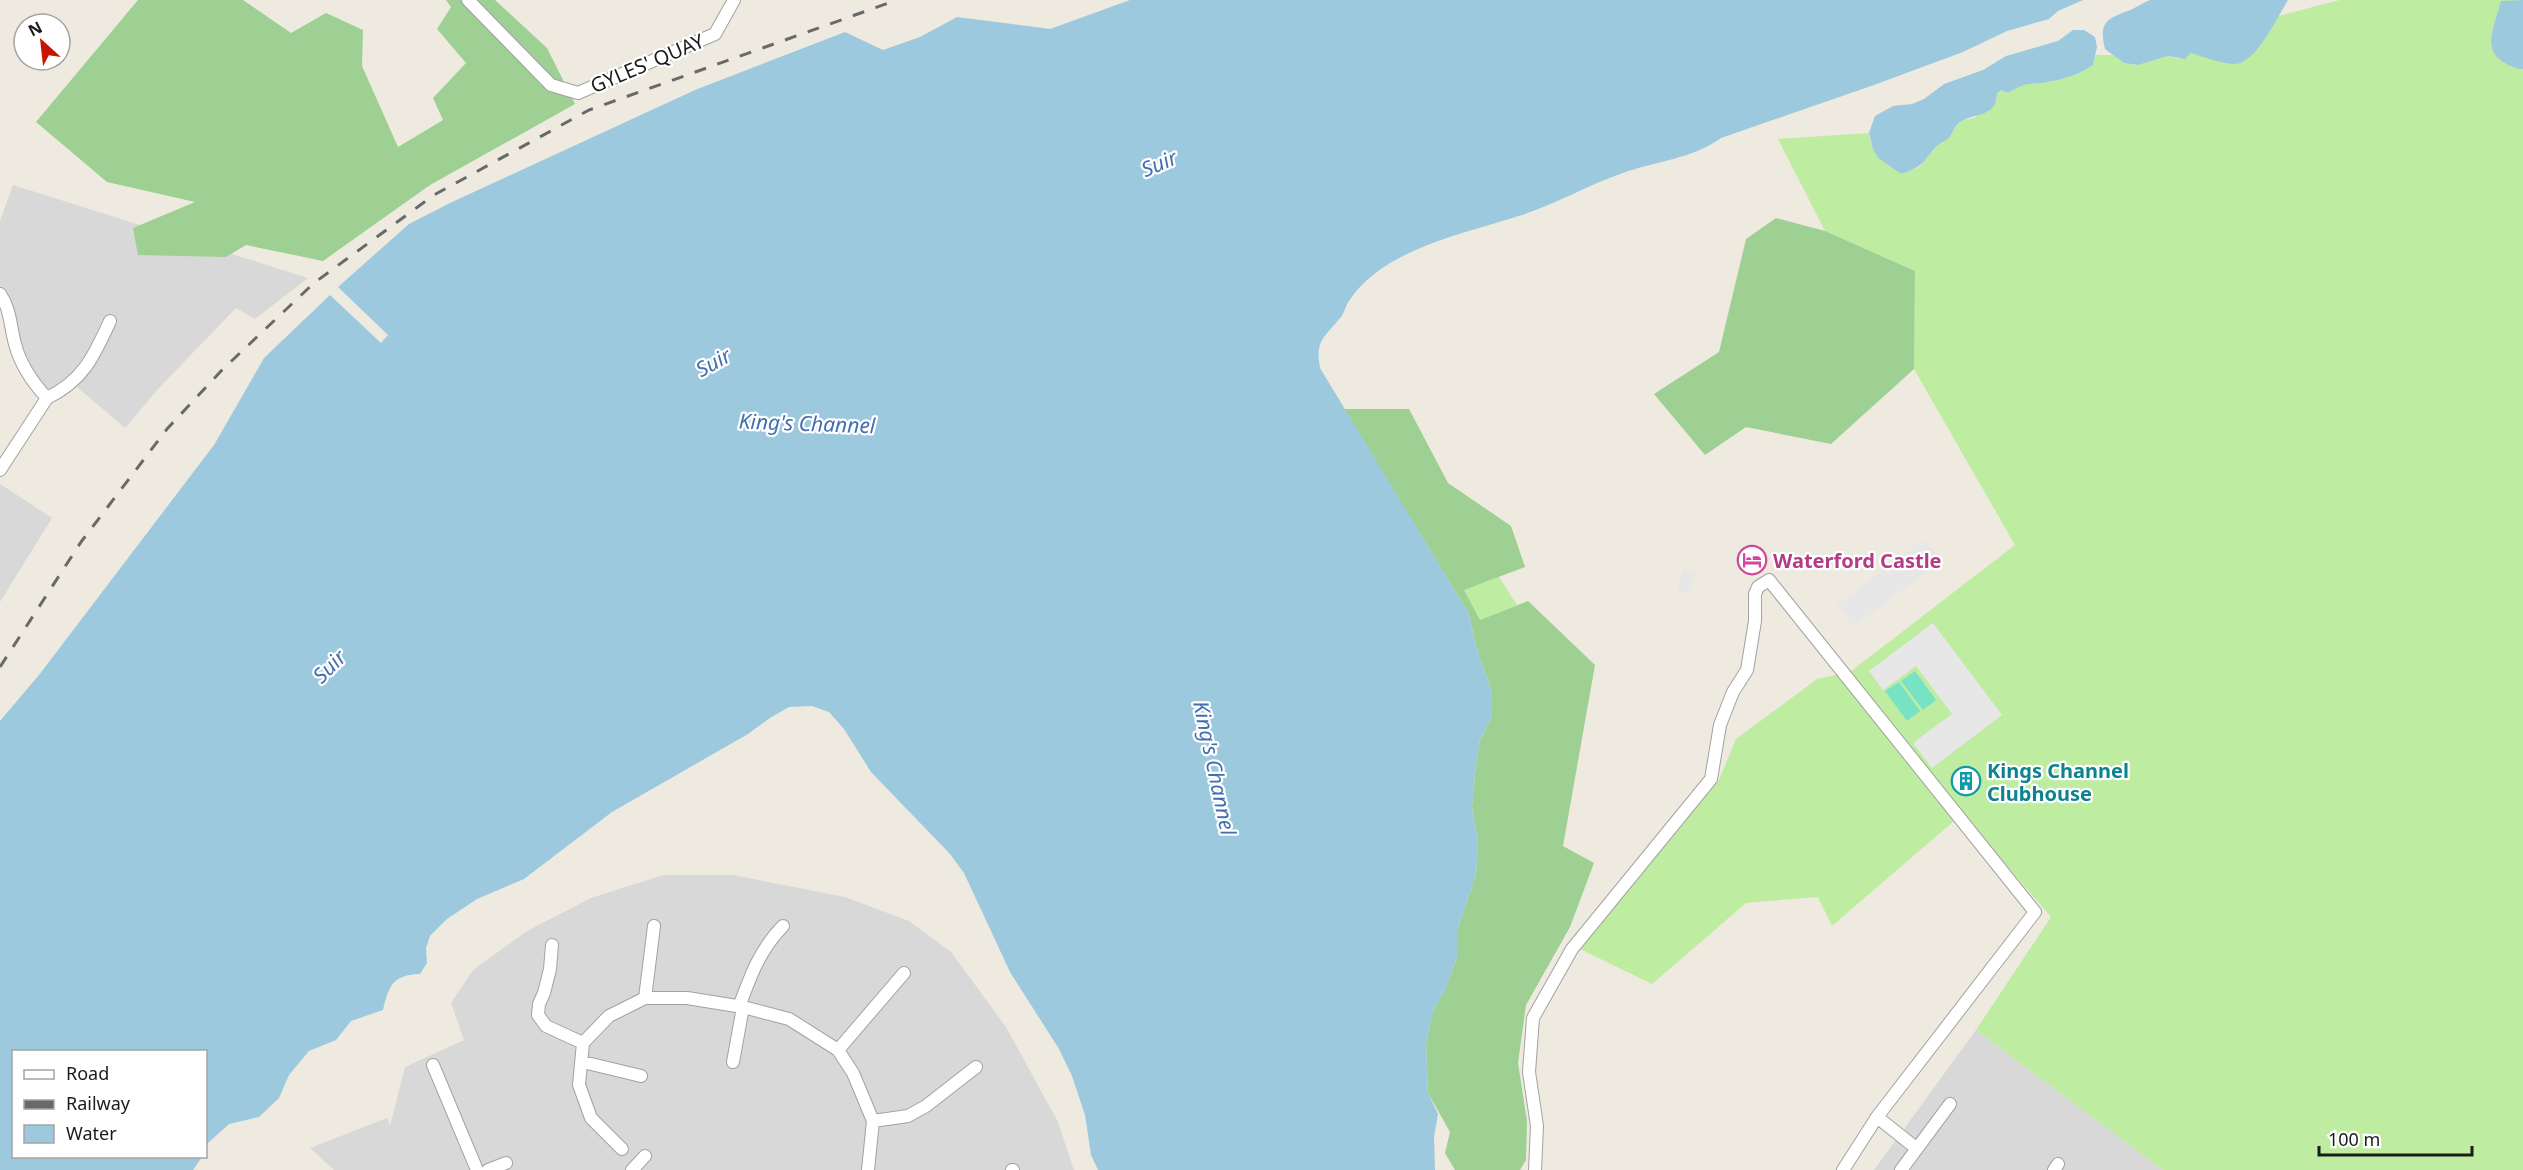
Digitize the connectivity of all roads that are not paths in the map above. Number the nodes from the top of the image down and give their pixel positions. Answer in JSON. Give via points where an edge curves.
{"nodes":[{"id":1,"x":468,"y":0,"type":"edge"},
{"id":2,"x":735,"y":0,"type":"edge"},
{"id":3,"x":0,"y":294,"type":"edge"},
{"id":4,"x":110,"y":321,"type":"dead end"},
{"id":5,"x":47,"y":398,"type":"junction"},
{"id":6,"x":0,"y":470,"type":"edge"},
{"id":7,"x":654,"y":926,"type":"dead end"},
{"id":8,"x":783,"y":926,"type":"dead end"},
{"id":9,"x":552,"y":945,"type":"dead end"},
{"id":10,"x":904,"y":973,"type":"dead end"},
{"id":11,"x":645,"y":998,"type":"junction"},
{"id":12,"x":741,"y":1007,"type":"junction"},
{"id":13,"x":584,"y":1043,"type":"junction"},
{"id":14,"x":838,"y":1050,"type":"junction"},
{"id":15,"x":583,"y":1062,"type":"junction"},
{"id":16,"x":733,"y":1062,"type":"dead end"},
{"id":17,"x":433,"y":1065,"type":"dead end"},
{"id":18,"x":976,"y":1067,"type":"dead end"},
{"id":19,"x":641,"y":1076,"type":"dead end"},
{"id":20,"x":1950,"y":1104,"type":"dead end"},
{"id":21,"x":1877,"y":1117,"type":"junction"},
{"id":22,"x":873,"y":1121,"type":"junction"},
{"id":23,"x":1916,"y":1148,"type":"junction"},
{"id":24,"x":622,"y":1149,"type":"dead end"},
{"id":25,"x":645,"y":1156,"type":"dead end"},
{"id":26,"x":506,"y":1162,"type":"dead end"},
{"id":27,"x":477,"y":1170,"type":"edge"},
{"id":28,"x":488,"y":1170,"type":"edge"},
{"id":29,"x":632,"y":1170,"type":"edge"},
{"id":30,"x":868,"y":1170,"type":"edge"},
{"id":31,"x":1535,"y":1170,"type":"edge"},
{"id":32,"x":1843,"y":1170,"type":"edge"},
{"id":33,"x":1900,"y":1170,"type":"edge"}],
"edges":[{"from":1,"to":2,"type":"street","name":"GYLES' QUAY","via":[[551,85],[578,93],[715,34]]},
{"from":3,"to":5,"type":"street","via":[[8,305],[15,347],[34,384]]},
{"from":4,"to":5,"type":"street","via":[[92,360],[64,390]]},
{"from":5,"to":6,"type":"street"},
{"from":7,"to":11,"type":"street"},
{"from":8,"to":12,"type":"street","via":[[762,951]]},
{"from":9,"to":13,"type":"street","via":[[538,1015],[546,1026]]},
{"from":10,"to":14,"type":"street"},
{"from":11,"to":12,"type":"street","via":[[687,998]]},
{"from":11,"to":13,"type":"street","via":[[609,1016]]},
{"from":12,"to":14,"type":"street","via":[[789,1019]]},
{"from":12,"to":16,"type":"street"},
{"from":13,"to":15,"type":"street"},
{"from":14,"to":22,"type":"street","via":[[853,1073]]},
{"from":15,"to":19,"type":"street"},
{"from":15,"to":24,"type":"street","via":[[579,1085],[591,1118]]},
{"from":17,"to":27,"type":"street"},
{"from":18,"to":22,"type":"street","via":[[908,1116]]},
{"from":20,"to":23,"type":"street"},
{"from":21,"to":23,"type":"street"},
{"from":21,"to":31,"type":"street","via":[[2035,912],[1769,580],[1755,594],[1747,670],[1733,692],[1720,726],[1711,779],[1572,949],[1533,1018],[1529,1072],[1537,1126]]},
{"from":21,"to":32,"type":"street"},
{"from":22,"to":30,"type":"street"},
{"from":23,"to":33,"type":"street"},
{"from":25,"to":29,"type":"street"},
{"from":26,"to":28,"type":"street"}]}
